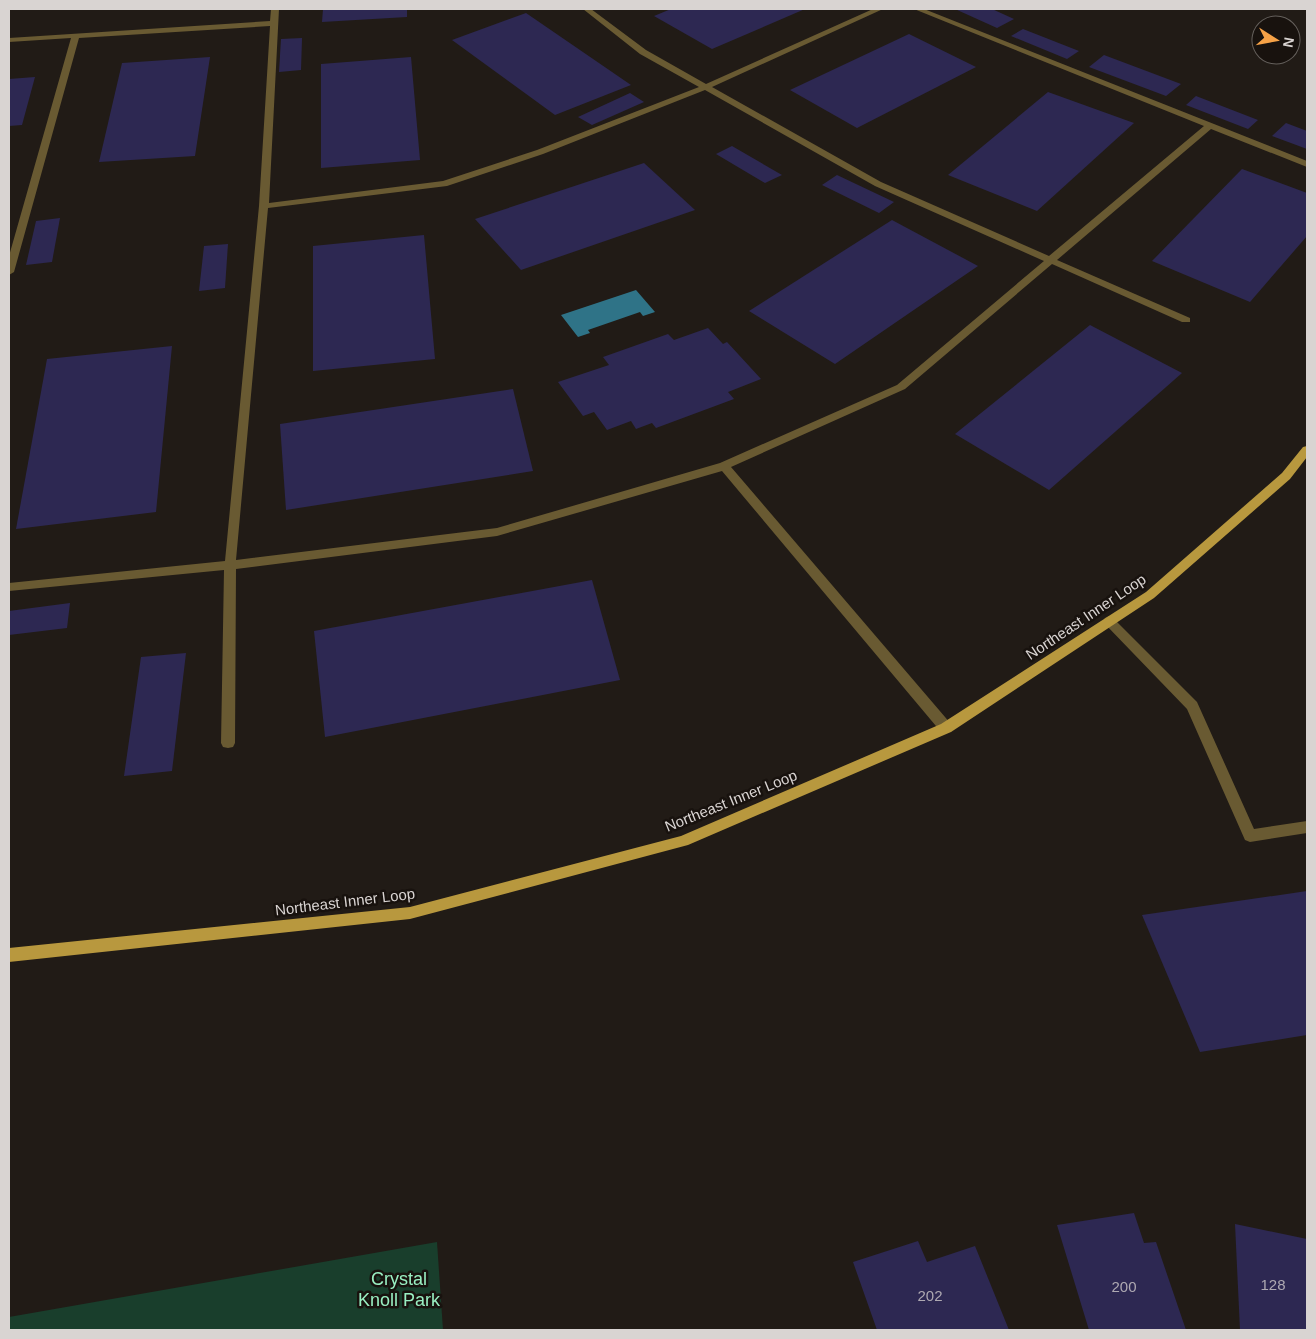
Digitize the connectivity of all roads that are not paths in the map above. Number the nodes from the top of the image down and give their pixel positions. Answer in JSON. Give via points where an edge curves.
{"nodes":[{"id":1,"x":275,"y":9,"type":"edge"},
{"id":2,"x":587,"y":9,"type":"edge"},
{"id":3,"x":878,"y":9,"type":"edge"},
{"id":4,"x":918,"y":9,"type":"edge"},
{"id":5,"x":274,"y":23,"type":"junction"},
{"id":6,"x":76,"y":36,"type":"junction"},
{"id":7,"x":9,"y":40,"type":"edge"},
{"id":8,"x":706,"y":87,"type":"junction"},
{"id":9,"x":1210,"y":125,"type":"junction"},
{"id":10,"x":1307,"y":164,"type":"edge"},
{"id":11,"x":264,"y":206,"type":"junction"},
{"id":12,"x":1051,"y":260,"type":"junction"},
{"id":13,"x":9,"y":272,"type":"edge"},
{"id":14,"x":1186,"y":320,"type":"dead end"},
{"id":15,"x":1307,"y":450,"type":"edge"},
{"id":16,"x":724,"y":466,"type":"junction"},
{"id":17,"x":230,"y":564,"type":"junction"},
{"id":18,"x":9,"y":587,"type":"edge"},
{"id":19,"x":1109,"y":621,"type":"junction"},
{"id":20,"x":946,"y":728,"type":"junction"},
{"id":21,"x":228,"y":743,"type":"dead end"},
{"id":22,"x":1307,"y":828,"type":"edge"},
{"id":23,"x":9,"y":955,"type":"edge"}],
"edges":[{"from":1,"to":5,"type":"lane"},
{"from":2,"to":8,"type":"lane","via":[[642,52]]},
{"from":3,"to":8,"type":"lane"},
{"from":4,"to":9,"type":"lane"},
{"from":5,"to":6,"type":"lane"},
{"from":5,"to":11,"type":"lane"},
{"from":6,"to":7,"type":"lane"},
{"from":6,"to":13,"type":"lane"},
{"from":8,"to":11,"type":"lane","via":[[540,152],[444,184]]},
{"from":8,"to":12,"type":"lane","via":[[878,184]]},
{"from":9,"to":10,"type":"lane"},
{"from":9,"to":12,"type":"lane"},
{"from":11,"to":17,"type":"lane"},
{"from":12,"to":14,"type":"lane"},
{"from":12,"to":16,"type":"lane","via":[[901,387]]},
{"from":15,"to":19,"type":"main road","name":"Northeast Inner Loop","via":[[1286,476],[1150,595]]},
{"from":16,"to":17,"type":"lane","via":[[497,532]]},
{"from":16,"to":20,"type":"lane"},
{"from":17,"to":18,"type":"lane"},
{"from":17,"to":21,"type":"lane"},
{"from":19,"to":20,"type":"main road","name":"Northeast Inner Loop"},
{"from":19,"to":22,"type":"lane","via":[[1192,706],[1250,836]]},
{"from":20,"to":23,"type":"main road","name":"Northeast Inner Loop","via":[[683,841],[410,912]]}]}
